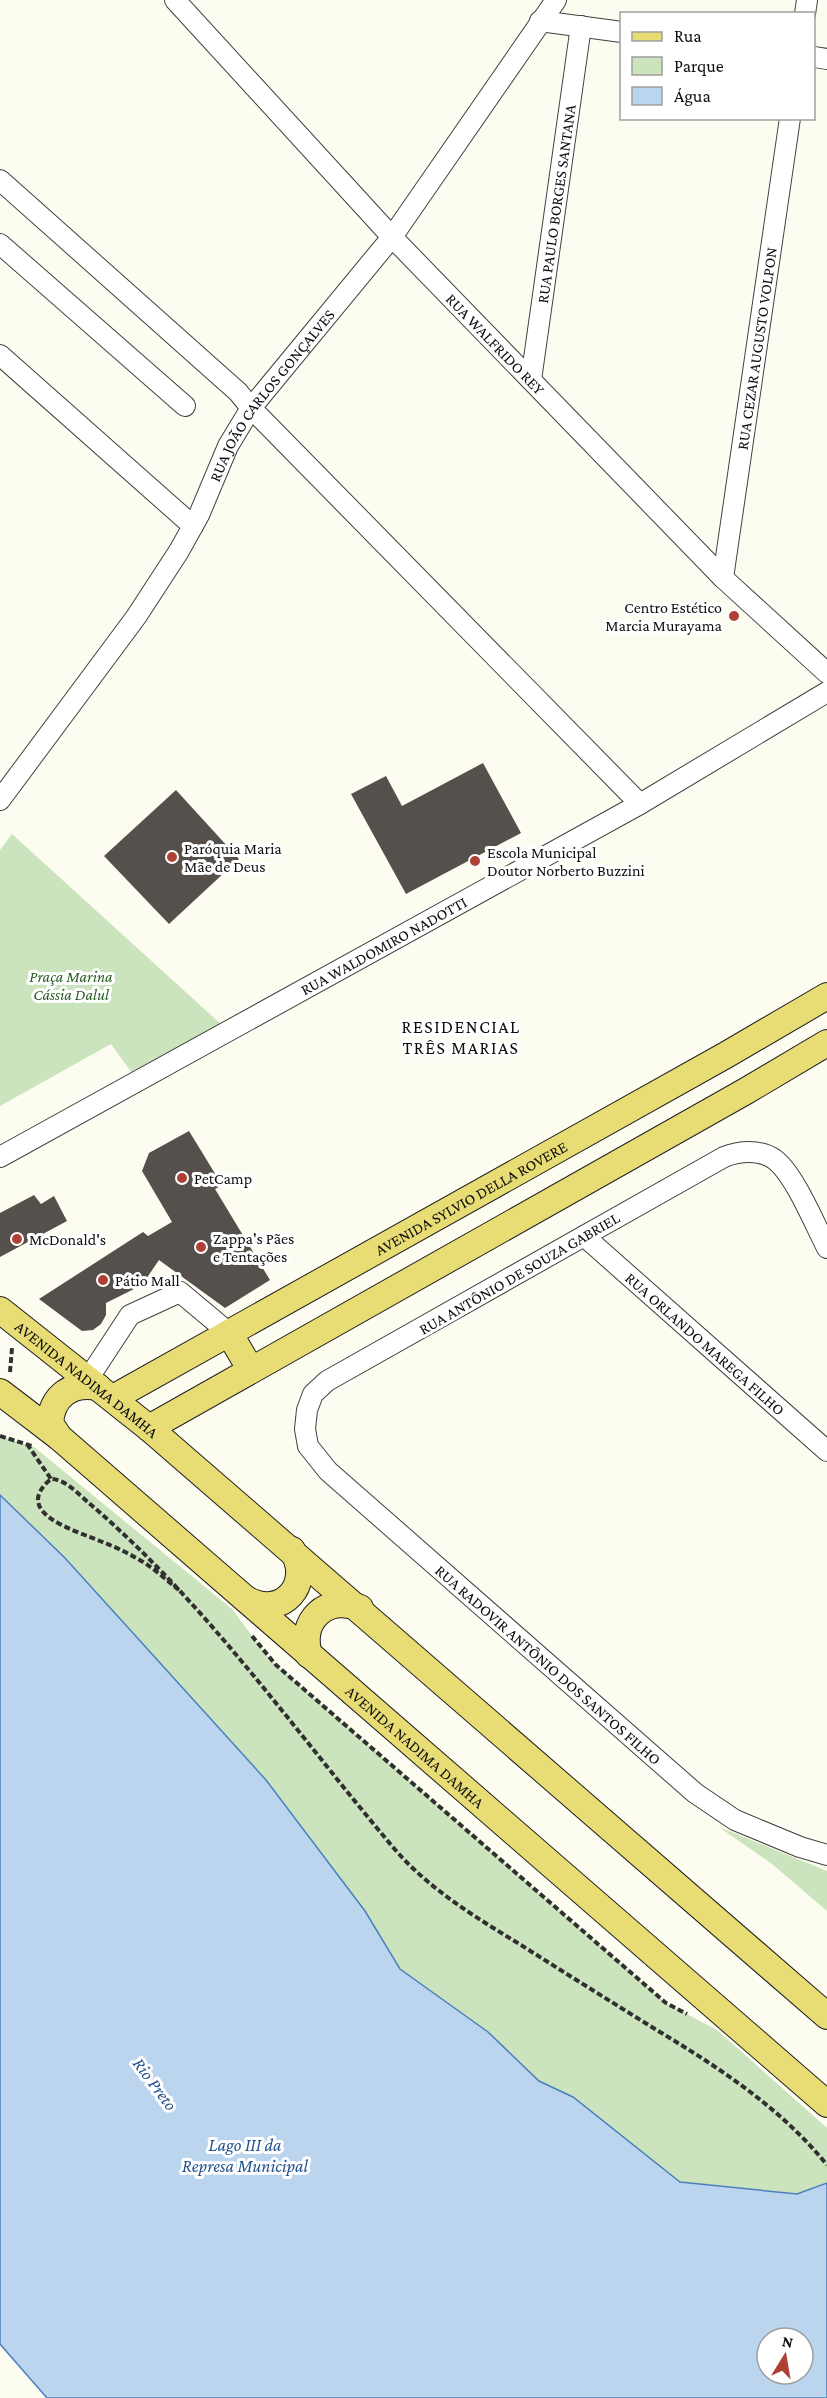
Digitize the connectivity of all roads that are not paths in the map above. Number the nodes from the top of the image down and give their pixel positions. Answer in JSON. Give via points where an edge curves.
{"nodes":[{"id":1,"x":176,"y":0,"type":"edge"},
{"id":2,"x":556,"y":0,"type":"edge"},
{"id":3,"x":540,"y":21,"type":"junction"},
{"id":4,"x":581,"y":26,"type":"junction"},
{"id":5,"x":620,"y":32,"type":"edge"},
{"id":6,"x":790,"y":120,"type":"edge"},
{"id":7,"x":0,"y":180,"type":"edge"},
{"id":8,"x":392,"y":237,"type":"junction"},
{"id":9,"x":0,"y":244,"type":"edge"},
{"id":10,"x":0,"y":355,"type":"edge"},
{"id":11,"x":531,"y":380,"type":"junction"},
{"id":12,"x":185,"y":406,"type":"dead end"},
{"id":13,"x":251,"y":408,"type":"junction"},
{"id":14,"x":193,"y":526,"type":"junction"},
{"id":15,"x":723,"y":578,"type":"junction"},
{"id":16,"x":827,"y":673,"type":"edge"},
{"id":17,"x":827,"y":692,"type":"edge"},
{"id":18,"x":0,"y":800,"type":"edge"},
{"id":19,"x":640,"y":804,"type":"junction"},
{"id":20,"x":827,"y":996,"type":"edge"},
{"id":21,"x":827,"y":1043,"type":"edge"},
{"id":22,"x":726,"y":1055,"type":"junction"},
{"id":23,"x":746,"y":1091,"type":"junction"},
{"id":24,"x":0,"y":1158,"type":"edge"},
{"id":25,"x":584,"y":1236,"type":"junction"},
{"id":26,"x":827,"y":1248,"type":"edge"},
{"id":27,"x":0,"y":1310,"type":"edge"},
{"id":28,"x":229,"y":1333,"type":"junction"},
{"id":29,"x":251,"y":1370,"type":"junction"},
{"id":30,"x":3,"y":1384,"type":"edge"},
{"id":31,"x":100,"y":1388,"type":"junction"},
{"id":32,"x":149,"y":1428,"type":"junction"},
{"id":33,"x":305,"y":1429,"type":"joint"},
{"id":34,"x":51,"y":1445,"type":"junction"},
{"id":35,"x":827,"y":1451,"type":"edge"},
{"id":36,"x":292,"y":1550,"type":"junction"},
{"id":37,"x":244,"y":1598,"type":"junction"},
{"id":38,"x":360,"y":1608,"type":"junction"},
{"id":39,"x":309,"y":1655,"type":"junction"},
{"id":40,"x":827,"y":1856,"type":"edge"},
{"id":41,"x":827,"y":2016,"type":"edge"},
{"id":42,"x":827,"y":2104,"type":"edge"}],
"edges":[{"from":1,"to":8,"type":"street","name":"RUA WALFRIDO REY"},
{"from":2,"to":3,"type":"street","name":"RUA JOÃO CARLOS GONÇALVES"},
{"from":3,"to":4,"type":"street"},
{"from":3,"to":8,"type":"street","name":"RUA JOÃO CARLOS GONÇALVES"},
{"from":4,"to":5,"type":"street"},
{"from":4,"to":11,"type":"street","name":"RUA PAULO BORGES SANTANA"},
{"from":6,"to":15,"type":"street","name":"RUA CEZAR AUGUSTO VOLPON"},
{"from":7,"to":13,"type":"street","via":[[238,392]]},
{"from":8,"to":11,"type":"street","name":"RUA WALFRIDO REY"},
{"from":8,"to":13,"type":"street","name":"RUA JOÃO CARLOS GONÇALVES"},
{"from":9,"to":12,"type":"street"},
{"from":10,"to":14,"type":"street"},
{"from":11,"to":15,"type":"street","name":"RUA WALFRIDO REY"},
{"from":13,"to":14,"type":"street","name":"RUA JOÃO CARLOS GONÇALVES","via":[[228,446]]},
{"from":13,"to":19,"type":"street"},
{"from":14,"to":18,"type":"street","name":"RUA JOÃO CARLOS GONÇALVES","via":[[136,617]]},
{"from":15,"to":16,"type":"street","name":"RUA WALFRIDO REY"},
{"from":17,"to":19,"type":"street","name":"RUA WALDOMIRO NADOTTI"},
{"from":19,"to":24,"type":"street","name":"RUA WALDOMIRO NADOTTI"},
{"from":20,"to":22,"type":"main road","name":"AVENIDA SYLVIO DELLA ROVERE"},
{"from":21,"to":23,"type":"main road"},
{"from":22,"to":23,"type":"main road"},
{"from":22,"to":28,"type":"main road","name":"AVENIDA SYLVIO DELLA ROVERE"},
{"from":23,"to":29,"type":"main road"},
{"from":25,"to":26,"type":"street","name":"RUA ANTÔNIO DE SOUZA GABRIEL","via":[[737,1152],[774,1159],[790,1179]]},
{"from":25,"to":33,"type":"street","name":"RUA ANTÔNIO DE SOUZA GABRIEL","via":[[327,1382],[313,1394]]},
{"from":25,"to":35,"type":"street","name":"RUA ORLANDO MAREGA FILHO"},
{"from":27,"to":31,"type":"main road","name":"AVENIDA NADIMA DAMHA"},
{"from":28,"to":29,"type":"main road"},
{"from":28,"to":31,"type":"main road","name":"AVENIDA SYLVIO DELLA ROVERE"},
{"from":28,"to":31,"type":"street","via":[[180,1292],[130,1315]]},
{"from":29,"to":32,"type":"main road"},
{"from":30,"to":34,"type":"main road","name":"AVENIDA NADIMA DAMHA"},
{"from":31,"to":32,"type":"main road","name":"AVENIDA NADIMA DAMHA"},
{"from":31,"to":34,"type":"main road","via":[[73,1387],[61,1395],[52,1408]]},
{"from":32,"to":36,"type":"main road","name":"AVENIDA NADIMA DAMHA"},
{"from":33,"to":40,"type":"street","name":"RUA RADOVIR ANTÔNIO DOS SANTOS FILHO","via":[[308,1446],[328,1471],[670,1772],[735,1820]]},
{"from":34,"to":37,"type":"main road","name":"AVENIDA NADIMA DAMHA"},
{"from":36,"to":37,"type":"main road","via":[[300,1574],[290,1596],[262,1606]]},
{"from":36,"to":38,"type":"main road","name":"AVENIDA NADIMA DAMHA"},
{"from":37,"to":39,"type":"main road","name":"AVENIDA NADIMA DAMHA"},
{"from":38,"to":39,"type":"main road","via":[[343,1604],[319,1612],[308,1628]]},
{"from":38,"to":41,"type":"main road","name":"AVENIDA NADIMA DAMHA"},
{"from":39,"to":42,"type":"main road","name":"AVENIDA NADIMA DAMHA"}]}
